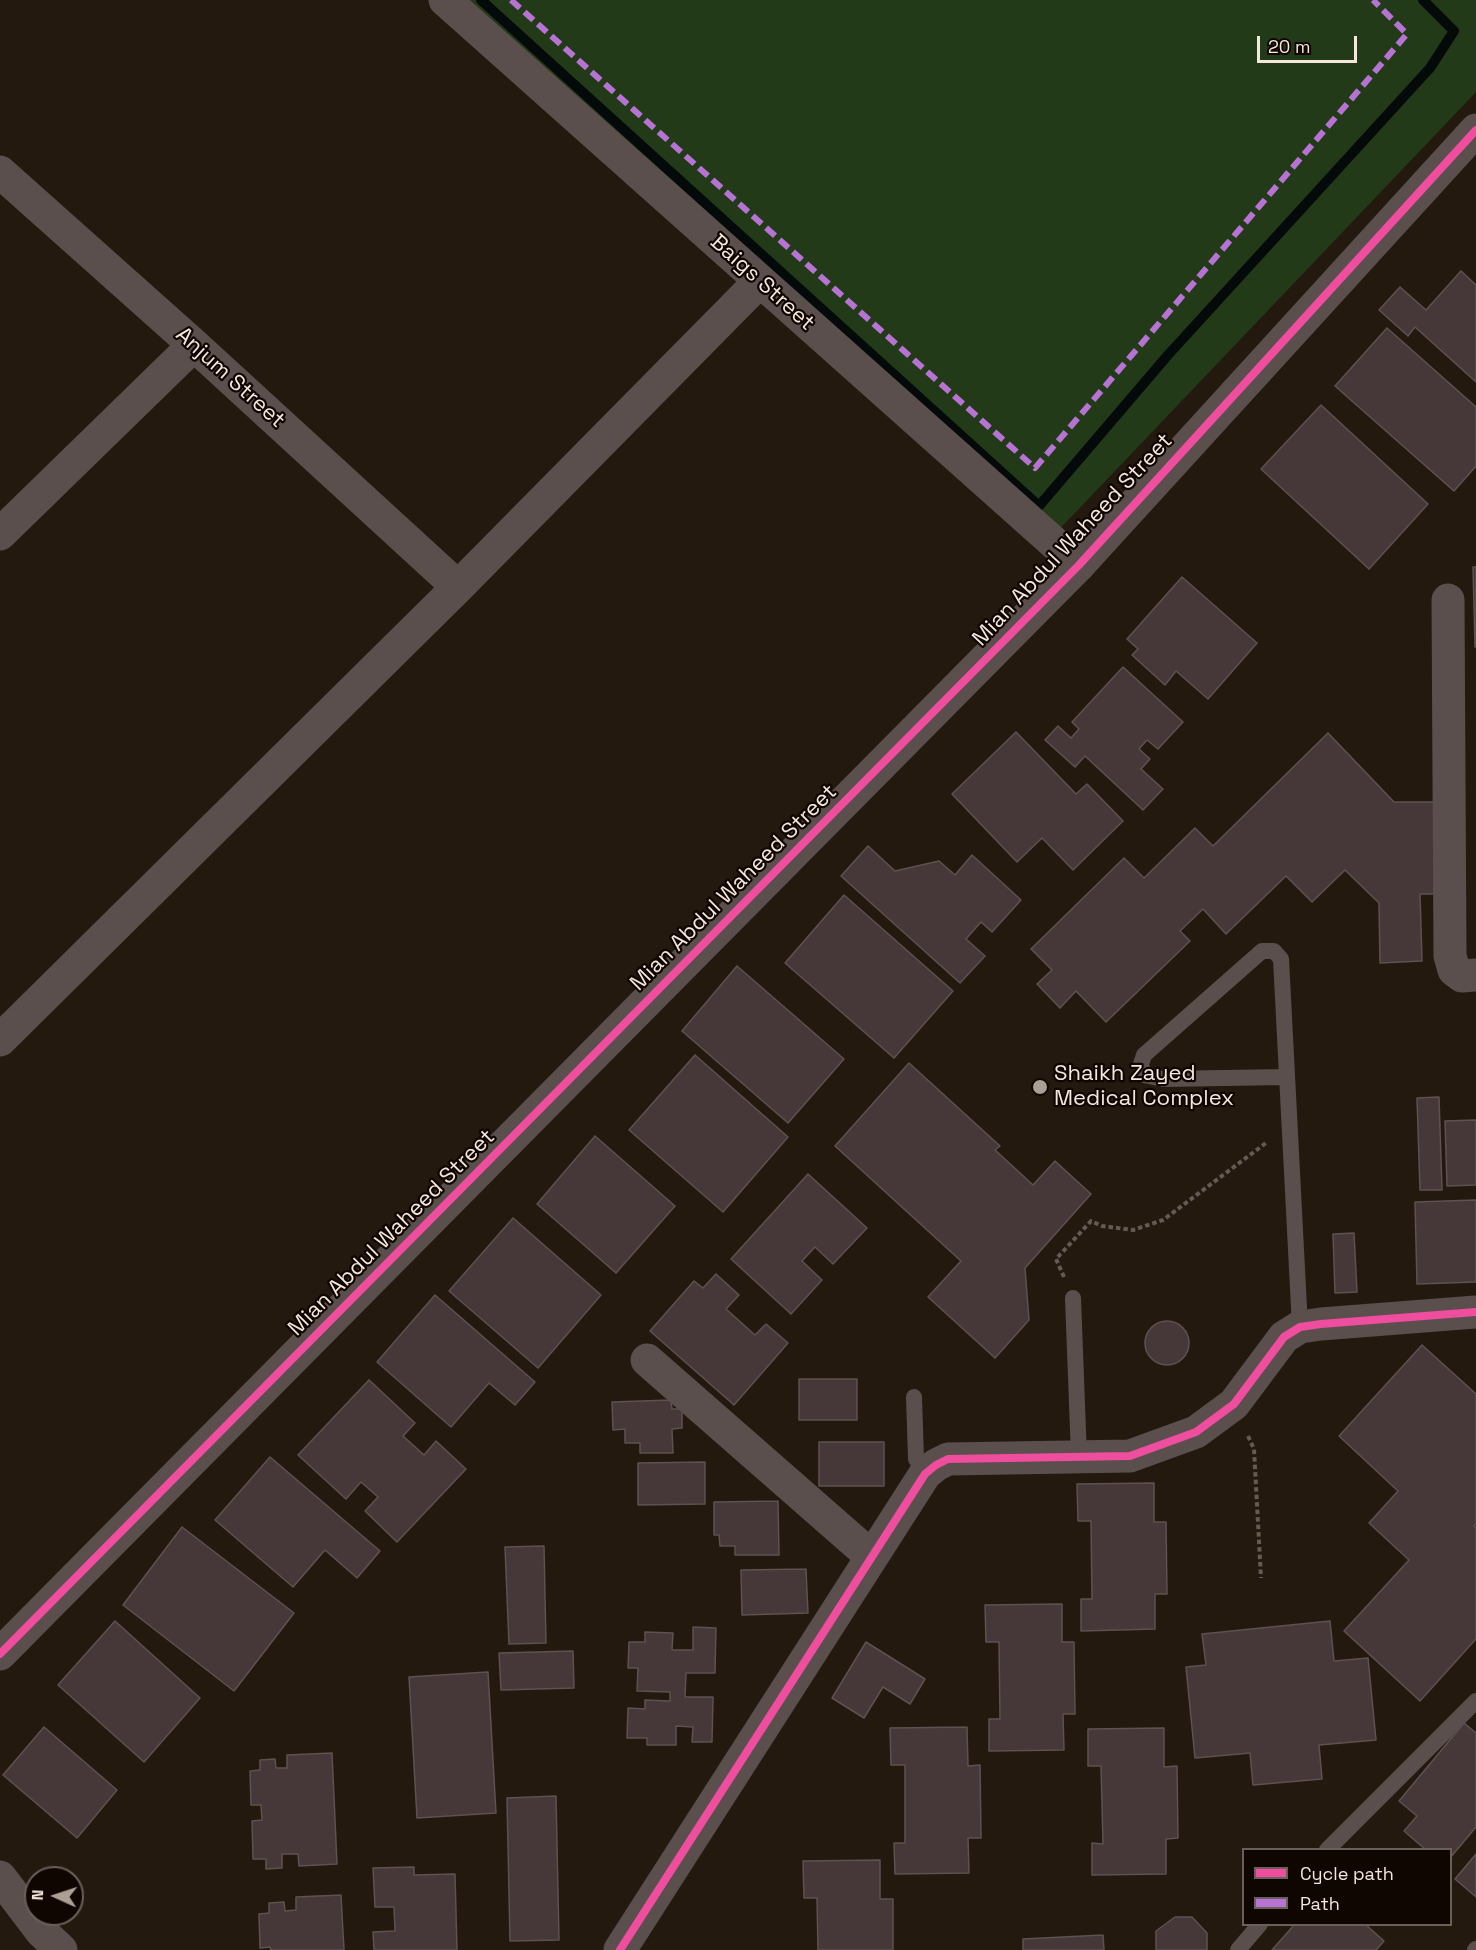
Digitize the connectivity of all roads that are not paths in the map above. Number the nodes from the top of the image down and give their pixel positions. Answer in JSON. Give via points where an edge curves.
{"nodes":[{"id":1,"x":446,"y":0,"type":"edge"},
{"id":2,"x":1476,"y":130,"type":"edge"},
{"id":3,"x":0,"y":172,"type":"edge"},
{"id":4,"x":760,"y":281,"type":"junction"},
{"id":5,"x":194,"y":345,"type":"junction"},
{"id":6,"x":0,"y":534,"type":"edge"},
{"id":7,"x":1079,"y":565,"type":"junction"},
{"id":8,"x":458,"y":587,"type":"junction"},
{"id":9,"x":1448,"y":600,"type":"dead end"},
{"id":10,"x":1476,"y":975,"type":"edge"},
{"id":11,"x":0,"y":1040,"type":"edge"},
{"id":12,"x":1287,"y":1077,"type":"junction"},
{"id":13,"x":1072,"y":1298,"type":"road end"},
{"id":14,"x":1476,"y":1312,"type":"edge"},
{"id":15,"x":1300,"y":1327,"type":"junction"},
{"id":16,"x":647,"y":1360,"type":"dead end"},
{"id":17,"x":914,"y":1397,"type":"dead end"},
{"id":18,"x":1079,"y":1457,"type":"junction"},
{"id":19,"x":925,"y":1474,"type":"junction"},
{"id":20,"x":872,"y":1557,"type":"junction"},
{"id":21,"x":0,"y":1654,"type":"edge"},
{"id":22,"x":1475,"y":1703,"type":"edge"},
{"id":23,"x":1329,"y":1848,"type":"edge"},
{"id":24,"x":0,"y":1877,"type":"edge"},
{"id":25,"x":1258,"y":1926,"type":"edge"},
{"id":26,"x":61,"y":1950,"type":"edge"},
{"id":27,"x":620,"y":1950,"type":"edge"},
{"id":28,"x":1238,"y":1950,"type":"edge"}],
"edges":[{"from":1,"to":4,"type":"street","name":"Baigs Street"},
{"from":2,"to":7,"type":"street","name":"Mian Abdul Waheed Street"},
{"from":3,"to":5,"type":"street","name":"Anjum Street"},
{"from":4,"to":7,"type":"street","name":"Baigs Street"},
{"from":4,"to":8,"type":"street"},
{"from":5,"to":6,"type":"street"},
{"from":5,"to":8,"type":"street","name":"Anjum Street"},
{"from":7,"to":21,"type":"street","name":"Mian Abdul Waheed Street"},
{"from":8,"to":11,"type":"street"},
{"from":9,"to":10,"type":"street","via":[[1450,956],[1454,970],[1462,976]]},
{"from":12,"to":12,"type":"lane","via":[[1281,959],[1274,951],[1262,951],[1144,1055],[1141,1064],[1144,1075],[1163,1079]]},
{"from":12,"to":15,"type":"lane"},
{"from":13,"to":18,"type":"lane"},
{"from":14,"to":15,"type":"street"},
{"from":15,"to":18,"type":"street","via":[[1284,1337],[1234,1404],[1196,1432],[1130,1456]]},
{"from":16,"to":20,"type":"street"},
{"from":17,"to":19,"type":"lane","via":[[916,1459]]},
{"from":18,"to":19,"type":"street","via":[[948,1460]]},
{"from":19,"to":20,"type":"street"},
{"from":20,"to":27,"type":"street"},
{"from":22,"to":23,"type":"lane"},
{"from":24,"to":26,"type":"street","via":[[41,1931]]},
{"from":25,"to":28,"type":"lane"}]}
